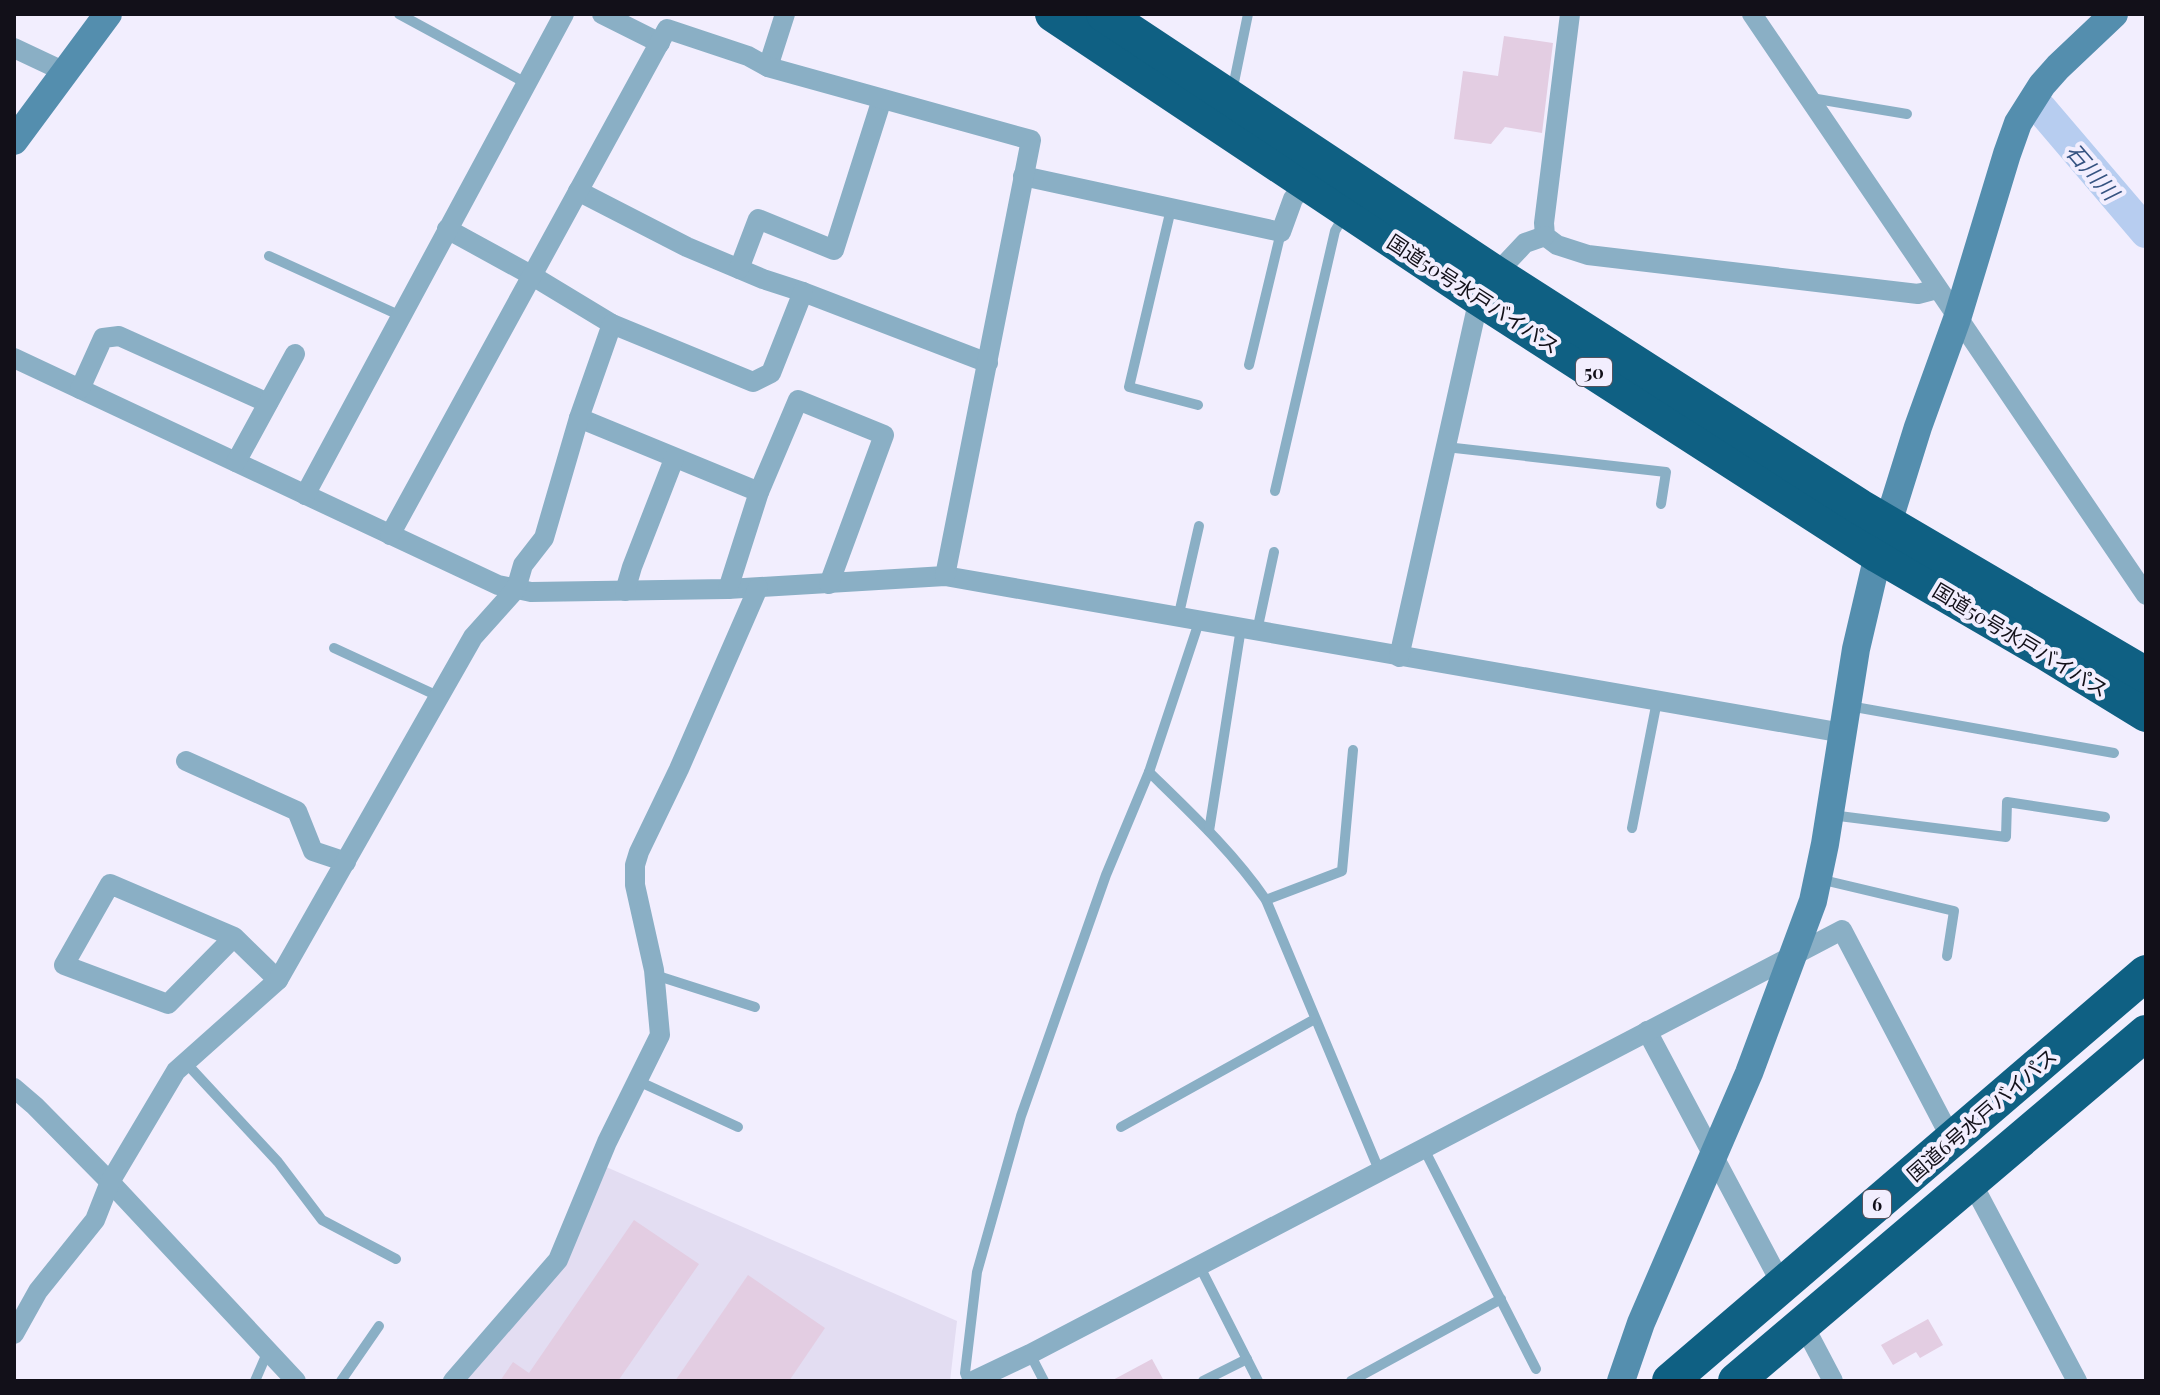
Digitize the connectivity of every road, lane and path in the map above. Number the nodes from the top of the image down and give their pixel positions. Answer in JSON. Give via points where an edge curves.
{"nodes":[{"id":1,"x":108,"y":14,"type":"edge"},
{"id":2,"x":399,"y":14,"type":"edge"},
{"id":3,"x":602,"y":14,"type":"edge"},
{"id":4,"x":785,"y":14,"type":"edge"},
{"id":5,"x":1053,"y":14,"type":"edge"},
{"id":6,"x":1104,"y":14,"type":"edge"},
{"id":7,"x":1248,"y":14,"type":"edge"},
{"id":8,"x":1570,"y":14,"type":"edge"},
{"id":9,"x":1752,"y":14,"type":"edge"},
{"id":10,"x":2114,"y":14,"type":"edge"},
{"id":11,"x":558,"y":16,"type":"edge"},
{"id":12,"x":660,"y":43,"type":"junction"},
{"id":13,"x":14,"y":48,"type":"edge"},
{"id":14,"x":768,"y":67,"type":"junction"},
{"id":15,"x":65,"y":72,"type":"junction"},
{"id":16,"x":526,"y":83,"type":"junction"},
{"id":17,"x":1230,"y":98,"type":"junction"},
{"id":18,"x":1809,"y":98,"type":"junction"},
{"id":19,"x":882,"y":99,"type":"junction"},
{"id":20,"x":1907,"y":114,"type":"dead end"},
{"id":21,"x":14,"y":141,"type":"edge"},
{"id":22,"x":1023,"y":176,"type":"junction"},
{"id":23,"x":1307,"y":181,"type":"junction"},
{"id":24,"x":578,"y":191,"type":"junction"},
{"id":25,"x":1171,"y":209,"type":"junction"},
{"id":26,"x":1348,"y":209,"type":"junction"},
{"id":27,"x":447,"y":229,"type":"junction"},
{"id":28,"x":1281,"y":232,"type":"junction"},
{"id":29,"x":1545,"y":236,"type":"junction"},
{"id":30,"x":269,"y":256,"type":"dead end"},
{"id":31,"x":739,"y":269,"type":"junction"},
{"id":32,"x":531,"y":275,"type":"junction"},
{"id":33,"x":1488,"y":286,"type":"junction"},
{"id":34,"x":1937,"y":289,"type":"junction"},
{"id":35,"x":803,"y":292,"type":"junction"},
{"id":36,"x":401,"y":316,"type":"junction"},
{"id":37,"x":1957,"y":319,"type":"junction"},
{"id":38,"x":612,"y":324,"type":"junction"},
{"id":39,"x":295,"y":354,"type":"dead end"},
{"id":40,"x":14,"y":358,"type":"edge"},
{"id":41,"x":988,"y":363,"type":"junction"},
{"id":42,"x":1249,"y":365,"type":"dead end"},
{"id":43,"x":80,"y":389,"type":"junction"},
{"id":44,"x":268,"y":403,"type":"junction"},
{"id":45,"x":1198,"y":405,"type":"dead end"},
{"id":46,"x":579,"y":418,"type":"junction"},
{"id":47,"x":1446,"y":447,"type":"junction"},
{"id":48,"x":674,"y":459,"type":"junction"},
{"id":49,"x":236,"y":462,"type":"junction"},
{"id":50,"x":1275,"y":491,"type":"dead end"},
{"id":51,"x":759,"y":492,"type":"junction"},
{"id":52,"x":305,"y":495,"type":"junction"},
{"id":53,"x":1661,"y":504,"type":"dead end"},
{"id":54,"x":1199,"y":526,"type":"dead end"},
{"id":55,"x":390,"y":535,"type":"junction"},
{"id":56,"x":1883,"y":540,"type":"junction"},
{"id":57,"x":1274,"y":552,"type":"dead end"},
{"id":58,"x":945,"y":576,"type":"junction"},
{"id":59,"x":829,"y":584,"type":"junction"},
{"id":60,"x":758,"y":588,"type":"junction"},
{"id":61,"x":516,"y":589,"type":"junction"},
{"id":62,"x":728,"y":589,"type":"junction"},
{"id":63,"x":625,"y":591,"type":"junction"},
{"id":64,"x":2146,"y":595,"type":"edge"},
{"id":65,"x":1178,"y":618,"type":"junction"},
{"id":66,"x":1199,"y":622,"type":"junction"},
{"id":67,"x":1249,"y":630,"type":"junction"},
{"id":68,"x":334,"y":648,"type":"dead end"},
{"id":69,"x":1399,"y":657,"type":"junction"},
{"id":70,"x":2146,"y":675,"type":"edge"},
{"id":71,"x":440,"y":697,"type":"junction"},
{"id":72,"x":1657,"y":701,"type":"junction"},
{"id":73,"x":2146,"y":714,"type":"edge"},
{"id":74,"x":1845,"y":719,"type":"junction"},
{"id":75,"x":1353,"y":750,"type":"dead end"},
{"id":76,"x":2114,"y":753,"type":"dead end"},
{"id":77,"x":186,"y":761,"type":"dead end"},
{"id":78,"x":1149,"y":772,"type":"junction"},
{"id":79,"x":1829,"y":814,"type":"junction"},
{"id":80,"x":2105,"y":817,"type":"dead end"},
{"id":81,"x":1632,"y":828,"type":"dead end"},
{"id":82,"x":1209,"y":831,"type":"junction"},
{"id":83,"x":346,"y":862,"type":"junction"},
{"id":84,"x":1818,"y":879,"type":"junction"},
{"id":85,"x":1266,"y":900,"type":"junction"},
{"id":86,"x":234,"y":937,"type":"junction"},
{"id":87,"x":1795,"y":953,"type":"junction"},
{"id":88,"x":1947,"y":956,"type":"dead end"},
{"id":89,"x":2146,"y":973,"type":"edge"},
{"id":90,"x":655,"y":975,"type":"junction"},
{"id":91,"x":278,"y":980,"type":"junction"},
{"id":92,"x":755,"y":1007,"type":"dead end"},
{"id":93,"x":1315,"y":1019,"type":"junction"},
{"id":94,"x":1647,"y":1031,"type":"junction"},
{"id":95,"x":2146,"y":1033,"type":"edge"},
{"id":96,"x":186,"y":1063,"type":"junction"},
{"id":97,"x":638,"y":1081,"type":"junction"},
{"id":98,"x":14,"y":1088,"type":"edge"},
{"id":99,"x":738,"y":1127,"type":"dead end"},
{"id":100,"x":1121,"y":1127,"type":"dead end"},
{"id":101,"x":1952,"y":1140,"type":"junction"},
{"id":102,"x":1424,"y":1149,"type":"junction"},
{"id":103,"x":1713,"y":1156,"type":"junction"},
{"id":104,"x":1379,"y":1170,"type":"junction"},
{"id":105,"x":1971,"y":1181,"type":"junction"},
{"id":106,"x":110,"y":1182,"type":"junction"},
{"id":107,"x":396,"y":1259,"type":"dead end"},
{"id":108,"x":1199,"y":1265,"type":"junction"},
{"id":109,"x":1782,"y":1285,"type":"junction"},
{"id":110,"x":1501,"y":1299,"type":"junction"},
{"id":111,"x":1803,"y":1324,"type":"junction"},
{"id":112,"x":379,"y":1326,"type":"dead end"},
{"id":113,"x":14,"y":1334,"type":"edge"},
{"id":114,"x":268,"y":1351,"type":"junction"},
{"id":115,"x":1030,"y":1354,"type":"junction"},
{"id":116,"x":1247,"y":1359,"type":"junction"},
{"id":117,"x":1536,"y":1369,"type":"dead end"},
{"id":118,"x":255,"y":1381,"type":"edge"},
{"id":119,"x":296,"y":1381,"type":"edge"},
{"id":120,"x":341,"y":1381,"type":"edge"},
{"id":121,"x":453,"y":1381,"type":"edge"},
{"id":122,"x":971,"y":1381,"type":"edge"},
{"id":123,"x":1044,"y":1381,"type":"edge"},
{"id":124,"x":1203,"y":1381,"type":"edge"},
{"id":125,"x":1258,"y":1381,"type":"edge"},
{"id":126,"x":1351,"y":1381,"type":"edge"},
{"id":127,"x":1621,"y":1381,"type":"edge"},
{"id":128,"x":1670,"y":1381,"type":"edge"},
{"id":129,"x":1736,"y":1381,"type":"edge"},
{"id":130,"x":1833,"y":1381,"type":"edge"},
{"id":131,"x":2077,"y":1381,"type":"edge"}],
"edges":[{"from":1,"to":15,"type":"street"},
{"from":2,"to":16,"type":"lane"},
{"from":3,"to":12,"type":"street"},
{"from":4,"to":14,"type":"street"},
{"from":5,"to":23,"type":"highway","name":"国道50号水戸バイパス","number":"50"},
{"from":6,"to":17,"type":"highway","name":"国道50号水戸バイパス","number":"50"},
{"from":7,"to":17,"type":"lane"},
{"from":8,"to":29,"type":"street"},
{"from":9,"to":18,"type":"street"},
{"from":10,"to":37,"type":"street","via":[[2042,85],[2018,123]]},
{"from":11,"to":16,"type":"street"},
{"from":12,"to":14,"type":"street","via":[[667,29]]},
{"from":12,"to":24,"type":"street"},
{"from":13,"to":15,"type":"street"},
{"from":14,"to":19,"type":"street"},
{"from":15,"to":21,"type":"street"},
{"from":16,"to":27,"type":"street"},
{"from":17,"to":33,"type":"highway","name":"国道50号水戸バイパス","number":"50"},
{"from":18,"to":20,"type":"lane"},
{"from":18,"to":34,"type":"street"},
{"from":19,"to":22,"type":"street","via":[[1031,140]]},
{"from":19,"to":31,"type":"street","via":[[834,250],[758,219]]},
{"from":22,"to":25,"type":"street"},
{"from":22,"to":41,"type":"street"},
{"from":23,"to":26,"type":"highway","name":"国道50号水戸バイパス","number":"50"},
{"from":23,"to":28,"type":"street","via":[[1293,199]]},
{"from":24,"to":31,"type":"street"},
{"from":24,"to":32,"type":"street"},
{"from":25,"to":28,"type":"street"},
{"from":25,"to":45,"type":"lane","via":[[1129,387]]},
{"from":26,"to":33,"type":"highway","name":"国道50号水戸バイパス","number":"50"},
{"from":26,"to":50,"type":"lane","via":[[1335,231]]},
{"from":27,"to":32,"type":"street"},
{"from":27,"to":36,"type":"street"},
{"from":28,"to":42,"type":"lane"},
{"from":29,"to":33,"type":"street","via":[[1525,243]]},
{"from":29,"to":34,"type":"street","via":[[1588,255],[1918,294]]},
{"from":30,"to":36,"type":"lane"},
{"from":31,"to":35,"type":"street"},
{"from":32,"to":38,"type":"street"},
{"from":32,"to":55,"type":"street"},
{"from":33,"to":47,"type":"street"},
{"from":33,"to":56,"type":"highway","name":"国道50号水戸バイパス","number":"50"},
{"from":34,"to":37,"type":"street"},
{"from":35,"to":38,"type":"street","via":[[771,373],[753,382]]},
{"from":35,"to":41,"type":"street"},
{"from":36,"to":52,"type":"street"},
{"from":37,"to":56,"type":"street"},
{"from":37,"to":64,"type":"street"},
{"from":38,"to":46,"type":"street"},
{"from":39,"to":44,"type":"street"},
{"from":40,"to":43,"type":"street"},
{"from":41,"to":58,"type":"street"},
{"from":43,"to":44,"type":"street","via":[[103,338],[119,336]]},
{"from":43,"to":49,"type":"street"},
{"from":44,"to":49,"type":"street"},
{"from":46,"to":48,"type":"street"},
{"from":46,"to":61,"type":"street","via":[[544,538],[523,565]]},
{"from":47,"to":53,"type":"lane","via":[[1666,472]]},
{"from":47,"to":69,"type":"street"},
{"from":48,"to":51,"type":"street"},
{"from":48,"to":63,"type":"street"},
{"from":49,"to":52,"type":"street"},
{"from":51,"to":59,"type":"street","via":[[798,400],[884,435]]},
{"from":51,"to":62,"type":"street"},
{"from":52,"to":55,"type":"street"},
{"from":54,"to":65,"type":"lane"},
{"from":55,"to":61,"type":"street"},
{"from":56,"to":70,"type":"highway","name":"国道50号水戸バイパス","number":"50"},
{"from":56,"to":73,"type":"highway","name":"国道50号水戸バイパス","number":"50","via":[[2045,652]]},
{"from":56,"to":74,"type":"street"},
{"from":57,"to":67,"type":"lane"},
{"from":58,"to":59,"type":"street"},
{"from":58,"to":65,"type":"street"},
{"from":59,"to":60,"type":"street"},
{"from":60,"to":62,"type":"street"},
{"from":60,"to":90,"type":"street","via":[[635,865]]},
{"from":61,"to":63,"type":"street"},
{"from":61,"to":71,"type":"street","via":[[473,637]]},
{"from":62,"to":63,"type":"street"},
{"from":65,"to":66,"type":"street"},
{"from":66,"to":67,"type":"street"},
{"from":66,"to":78,"type":"lane"},
{"from":67,"to":69,"type":"street"},
{"from":67,"to":82,"type":"lane"},
{"from":68,"to":71,"type":"lane"},
{"from":69,"to":72,"type":"street"},
{"from":71,"to":83,"type":"street"},
{"from":72,"to":74,"type":"street"},
{"from":72,"to":81,"type":"lane"},
{"from":74,"to":76,"type":"lane"},
{"from":74,"to":79,"type":"street"},
{"from":75,"to":85,"type":"lane","via":[[1342,871]]},
{"from":77,"to":83,"type":"street","via":[[297,811],[313,851]]},
{"from":78,"to":82,"type":"lane"},
{"from":78,"to":122,"type":"lane","via":[[1106,875],[1013,1144],[977,1272],[965,1373]]},
{"from":79,"to":80,"type":"lane","via":[[2006,837],[2007,802]]},
{"from":79,"to":84,"type":"street"},
{"from":82,"to":85,"type":"lane"},
{"from":83,"to":91,"type":"street"},
{"from":84,"to":87,"type":"street"},
{"from":84,"to":88,"type":"lane","via":[[1954,911]]},
{"from":85,"to":93,"type":"lane"},
{"from":86,"to":86,"type":"street","via":[[110,884],[64,965],[168,1004]]},
{"from":86,"to":91,"type":"street"},
{"from":87,"to":94,"type":"street"},
{"from":87,"to":101,"type":"street","via":[[1842,930]]},
{"from":87,"to":103,"type":"street"},
{"from":89,"to":101,"type":"highway","name":"国道6号水戸バイパス","number":"6"},
{"from":90,"to":92,"type":"lane"},
{"from":90,"to":97,"type":"street","via":[[660,1035]]},
{"from":91,"to":96,"type":"street"},
{"from":93,"to":100,"type":"lane"},
{"from":93,"to":104,"type":"lane"},
{"from":94,"to":102,"type":"street"},
{"from":94,"to":103,"type":"street"},
{"from":95,"to":105,"type":"highway","number":"6"},
{"from":96,"to":106,"type":"street","via":[[176,1071]]},
{"from":96,"to":107,"type":"lane","via":[[278,1162],[322,1220]]},
{"from":97,"to":99,"type":"lane"},
{"from":97,"to":121,"type":"street","via":[[558,1260]]},
{"from":98,"to":106,"type":"street"},
{"from":101,"to":109,"type":"highway","name":"国道6号水戸バイパス","number":"6"},
{"from":102,"to":104,"type":"street"},
{"from":102,"to":110,"type":"lane"},
{"from":103,"to":109,"type":"street"},
{"from":103,"to":127,"type":"street"},
{"from":104,"to":108,"type":"street"},
{"from":105,"to":111,"type":"highway","number":"6"},
{"from":105,"to":131,"type":"street"},
{"from":106,"to":113,"type":"street","via":[[95,1220],[38,1291]]},
{"from":106,"to":114,"type":"street"},
{"from":108,"to":115,"type":"street"},
{"from":108,"to":116,"type":"lane"},
{"from":109,"to":128,"type":"highway","name":"国道6号水戸バイパス","number":"6"},
{"from":110,"to":117,"type":"lane"},
{"from":110,"to":126,"type":"lane"},
{"from":111,"to":129,"type":"highway","number":"6"},
{"from":111,"to":130,"type":"street"},
{"from":112,"to":120,"type":"lane"},
{"from":114,"to":118,"type":"lane"},
{"from":114,"to":119,"type":"street"},
{"from":115,"to":122,"type":"street"},
{"from":115,"to":123,"type":"lane"},
{"from":116,"to":124,"type":"lane"},
{"from":116,"to":125,"type":"lane"}]}
